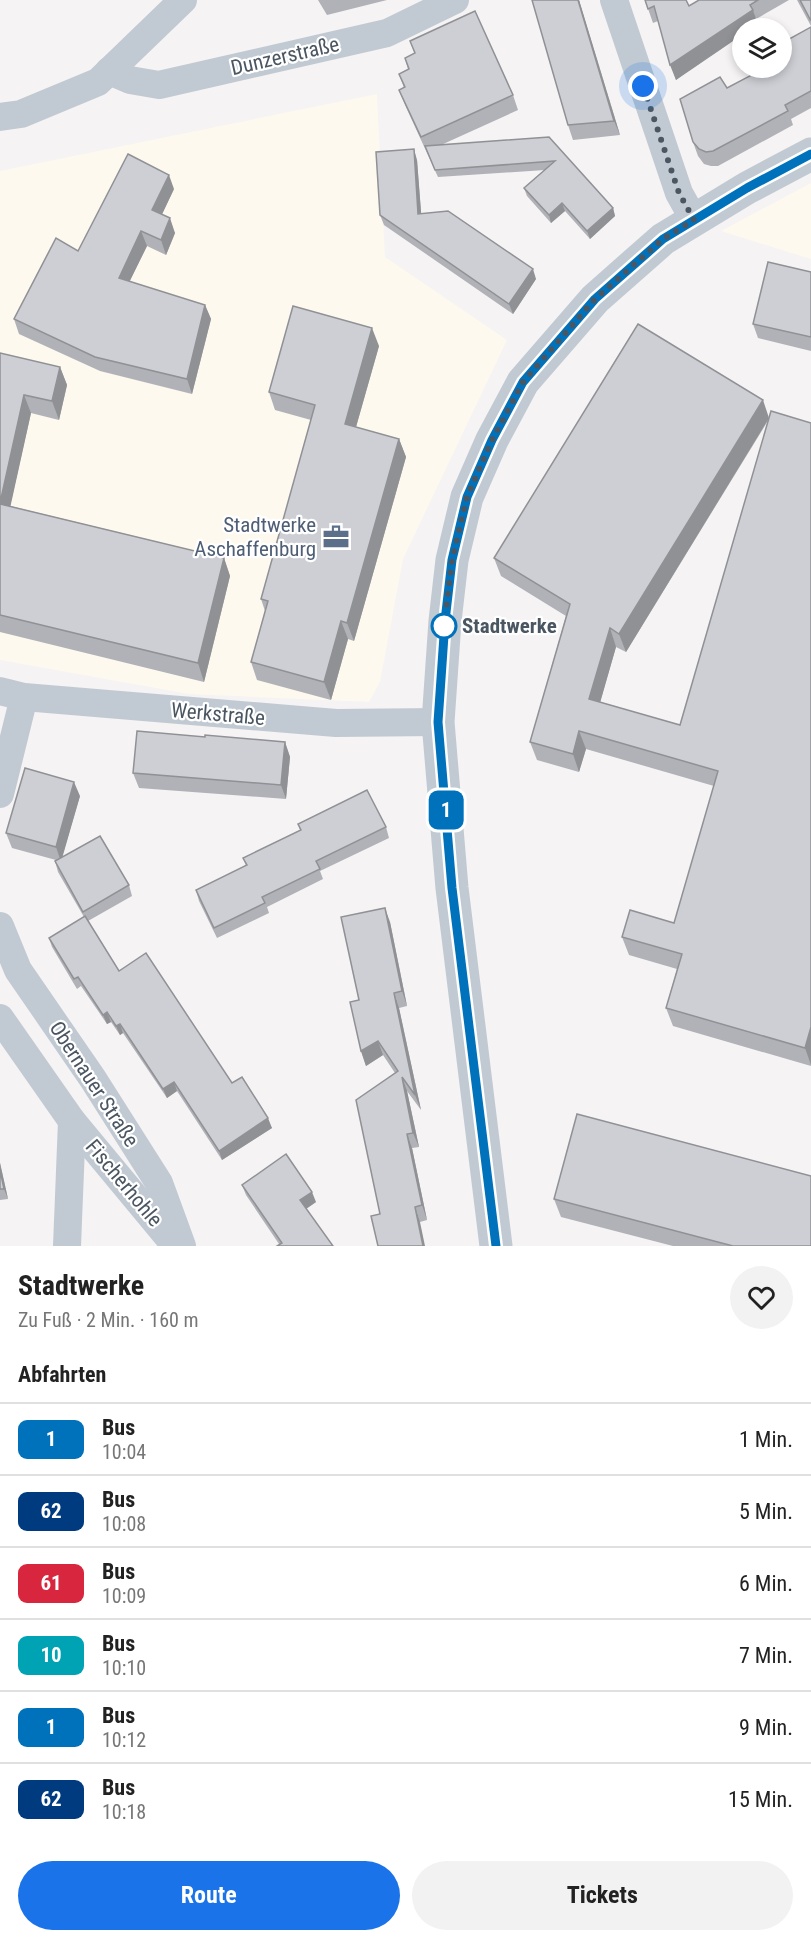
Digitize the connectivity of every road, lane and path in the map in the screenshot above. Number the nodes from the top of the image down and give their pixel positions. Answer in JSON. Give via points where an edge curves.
{"nodes":[{"id":1,"x":183,"y":0,"type":"edge"},
{"id":2,"x":455,"y":0,"type":"edge"},
{"id":3,"x":614,"y":0,"type":"edge"},
{"id":4,"x":109,"y":71,"type":"junction"},
{"id":5,"x":0,"y":117,"type":"edge"},
{"id":6,"x":811,"y":154,"type":"edge"},
{"id":7,"x":694,"y":220,"type":"junction"},
{"id":8,"x":12,"y":694,"type":"edge"},
{"id":9,"x":438,"y":722,"type":"junction"},
{"id":10,"x":0,"y":794,"type":"edge"},
{"id":11,"x":0,"y":926,"type":"edge"},
{"id":12,"x":0,"y":1018,"type":"edge"},
{"id":13,"x":72,"y":1121,"type":"junction"},
{"id":14,"x":67,"y":1246,"type":"edge"},
{"id":15,"x":176,"y":1246,"type":"edge"},
{"id":16,"x":182,"y":1246,"type":"edge"},
{"id":17,"x":496,"y":1246,"type":"edge"}],
"edges":[{"from":1,"to":4,"type":"street"},
{"from":2,"to":4,"type":"street","name":"Dunzerstraße","via":[[387,33],[159,85],[130,80]]},
{"from":3,"to":7,"type":"street","via":[[679,193]]},
{"from":4,"to":5,"type":"street","via":[[98,81],[21,114]]},
{"from":6,"to":7,"type":"street"},
{"from":7,"to":9,"type":"street","via":[[663,239],[595,299],[523,382],[492,440],[467,497],[452,560]]},
{"from":8,"to":9,"type":"street","name":"Werkstraße","via":[[336,723]]},
{"from":8,"to":10,"type":"street"},
{"from":9,"to":17,"type":"street","via":[[452,888]]},
{"from":11,"to":16,"type":"street","name":"Obernauer Straße","via":[[18,970],[159,1183]]},
{"from":12,"to":13,"type":"street","name":"Obernauer Straße"},
{"from":13,"to":14,"type":"street","name":"Obernauer Straße"},
{"from":13,"to":15,"type":"street","name":"Fischerhohle"}]}
